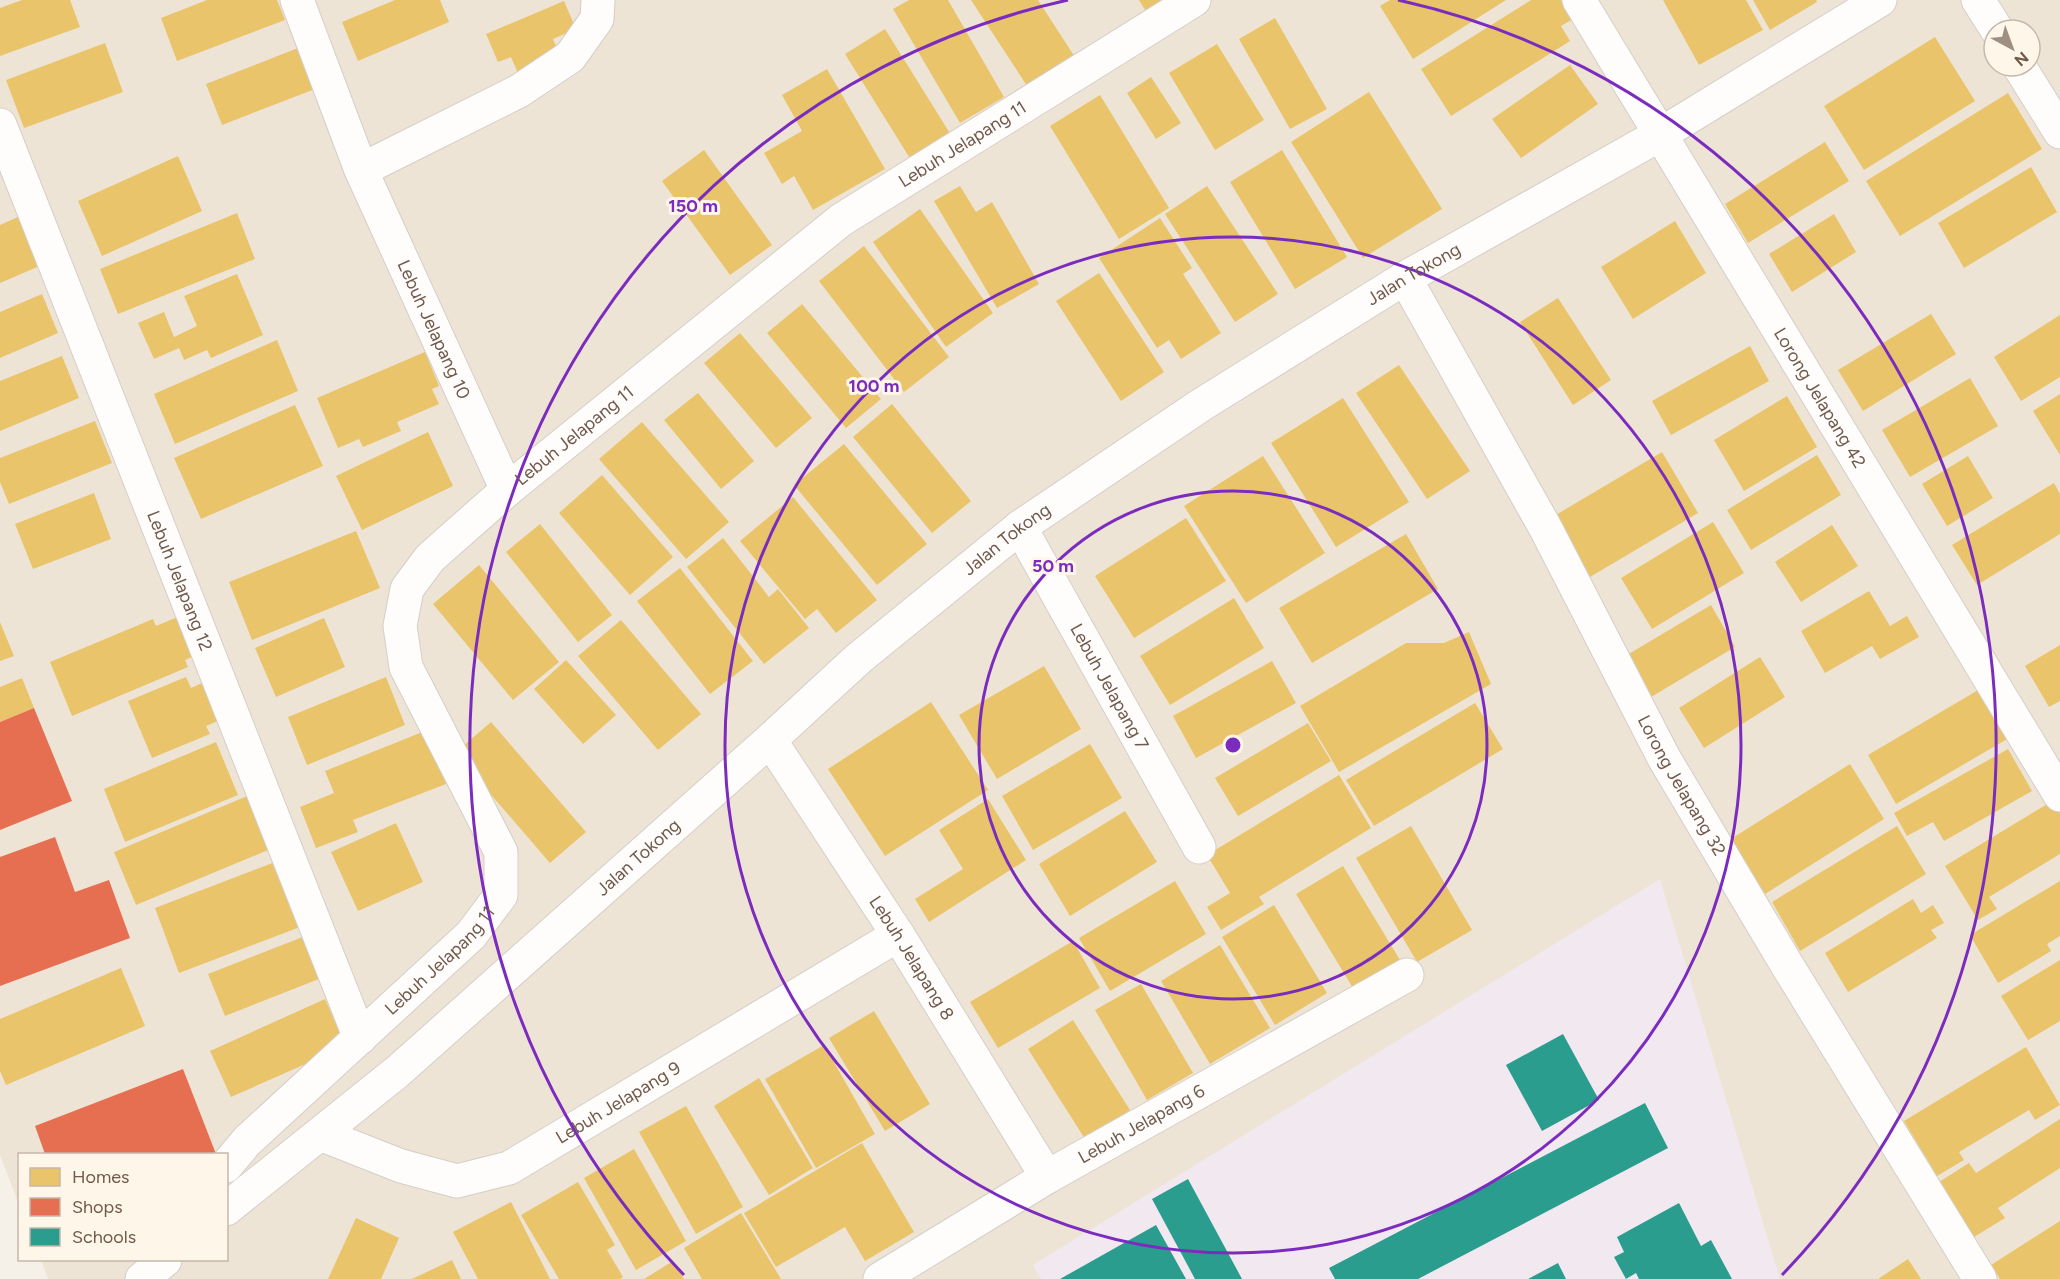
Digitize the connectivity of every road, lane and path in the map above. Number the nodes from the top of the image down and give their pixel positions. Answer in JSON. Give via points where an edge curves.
{"nodes":[{"id":1,"x":297,"y":0,"type":"edge"},
{"id":2,"x":598,"y":0,"type":"edge"},
{"id":3,"x":1194,"y":0,"type":"edge"},
{"id":4,"x":1579,"y":0,"type":"edge"},
{"id":5,"x":1880,"y":0,"type":"edge"},
{"id":6,"x":1978,"y":0,"type":"edge"},
{"id":7,"x":1989,"y":18,"type":"edge"},
{"id":8,"x":2026,"y":78,"type":"edge"},
{"id":9,"x":0,"y":125,"type":"edge"},
{"id":10,"x":2060,"y":132,"type":"edge"},
{"id":11,"x":1661,"y":134,"type":"junction"},
{"id":12,"x":361,"y":170,"type":"junction"},
{"id":13,"x":1405,"y":278,"type":"junction"},
{"id":14,"x":507,"y":490,"type":"junction"},
{"id":15,"x":1020,"y":527,"type":"junction"},
{"id":16,"x":770,"y":740,"type":"junction"},
{"id":17,"x":2060,"y":795,"type":"edge"},
{"id":18,"x":1200,"y":847,"type":"dead end"},
{"id":19,"x":898,"y":935,"type":"junction"},
{"id":20,"x":1407,"y":975,"type":"dead end"},
{"id":21,"x":360,"y":1038,"type":"junction"},
{"id":22,"x":320,"y":1134,"type":"junction"},
{"id":23,"x":228,"y":1164,"type":"edge"},
{"id":24,"x":1047,"y":1177,"type":"junction"},
{"id":25,"x":228,"y":1207,"type":"edge"},
{"id":26,"x":164,"y":1261,"type":"edge"},
{"id":27,"x":142,"y":1279,"type":"edge"},
{"id":28,"x":880,"y":1279,"type":"edge"},
{"id":29,"x":1980,"y":1279,"type":"edge"}],
"edges":[{"from":1,"to":12,"type":"street","name":"Lebuh Jelapang 10"},
{"from":2,"to":12,"type":"street","via":[[597,19],[570,57],[519,91]]},
{"from":3,"to":14,"type":"street","name":"Lebuh Jelapang 11","via":[[841,220]]},
{"from":4,"to":11,"type":"street","name":"Lorong Jelapang 42"},
{"from":5,"to":11,"type":"street","name":"Jalan Tokong"},
{"from":6,"to":7,"type":"street"},
{"from":8,"to":10,"type":"street"},
{"from":9,"to":21,"type":"street","name":"Lebuh Jelapang 12"},
{"from":11,"to":13,"type":"street","name":"Jalan Tokong"},
{"from":11,"to":17,"type":"street","name":"Lorong Jelapang 42"},
{"from":12,"to":14,"type":"street","name":"Lebuh Jelapang 10"},
{"from":13,"to":15,"type":"street","name":"Jalan Tokong","via":[[1201,405]]},
{"from":13,"to":29,"type":"street","name":"Lorong Jelapang 32","via":[[1546,529],[1664,758]]},
{"from":14,"to":21,"type":"street","name":"Lebuh Jelapang 11","via":[[430,558],[407,589],[400,627],[406,667],[501,852],[501,895],[471,935]]},
{"from":15,"to":16,"type":"street","name":"Jalan Tokong","via":[[858,659]]},
{"from":15,"to":18,"type":"street","name":"Lebuh Jelapang 7"},
{"from":16,"to":19,"type":"street","name":"Lebuh Jelapang 8"},
{"from":16,"to":22,"type":"street","name":"Jalan Tokong","via":[[397,1072]]},
{"from":19,"to":22,"type":"street","name":"Lebuh Jelapang 9","via":[[509,1168],[457,1181],[401,1166]]},
{"from":19,"to":24,"type":"street","name":"Lebuh Jelapang 8"},
{"from":20,"to":24,"type":"street","name":"Lebuh Jelapang 6"},
{"from":21,"to":23,"type":"street","name":"Lebuh Jelapang 11","via":[[247,1141]]},
{"from":22,"to":25,"type":"street","name":"Jalan Tokong"},
{"from":24,"to":28,"type":"street","name":"Lebuh Jelapang 6"},
{"from":26,"to":27,"type":"street"}]}
